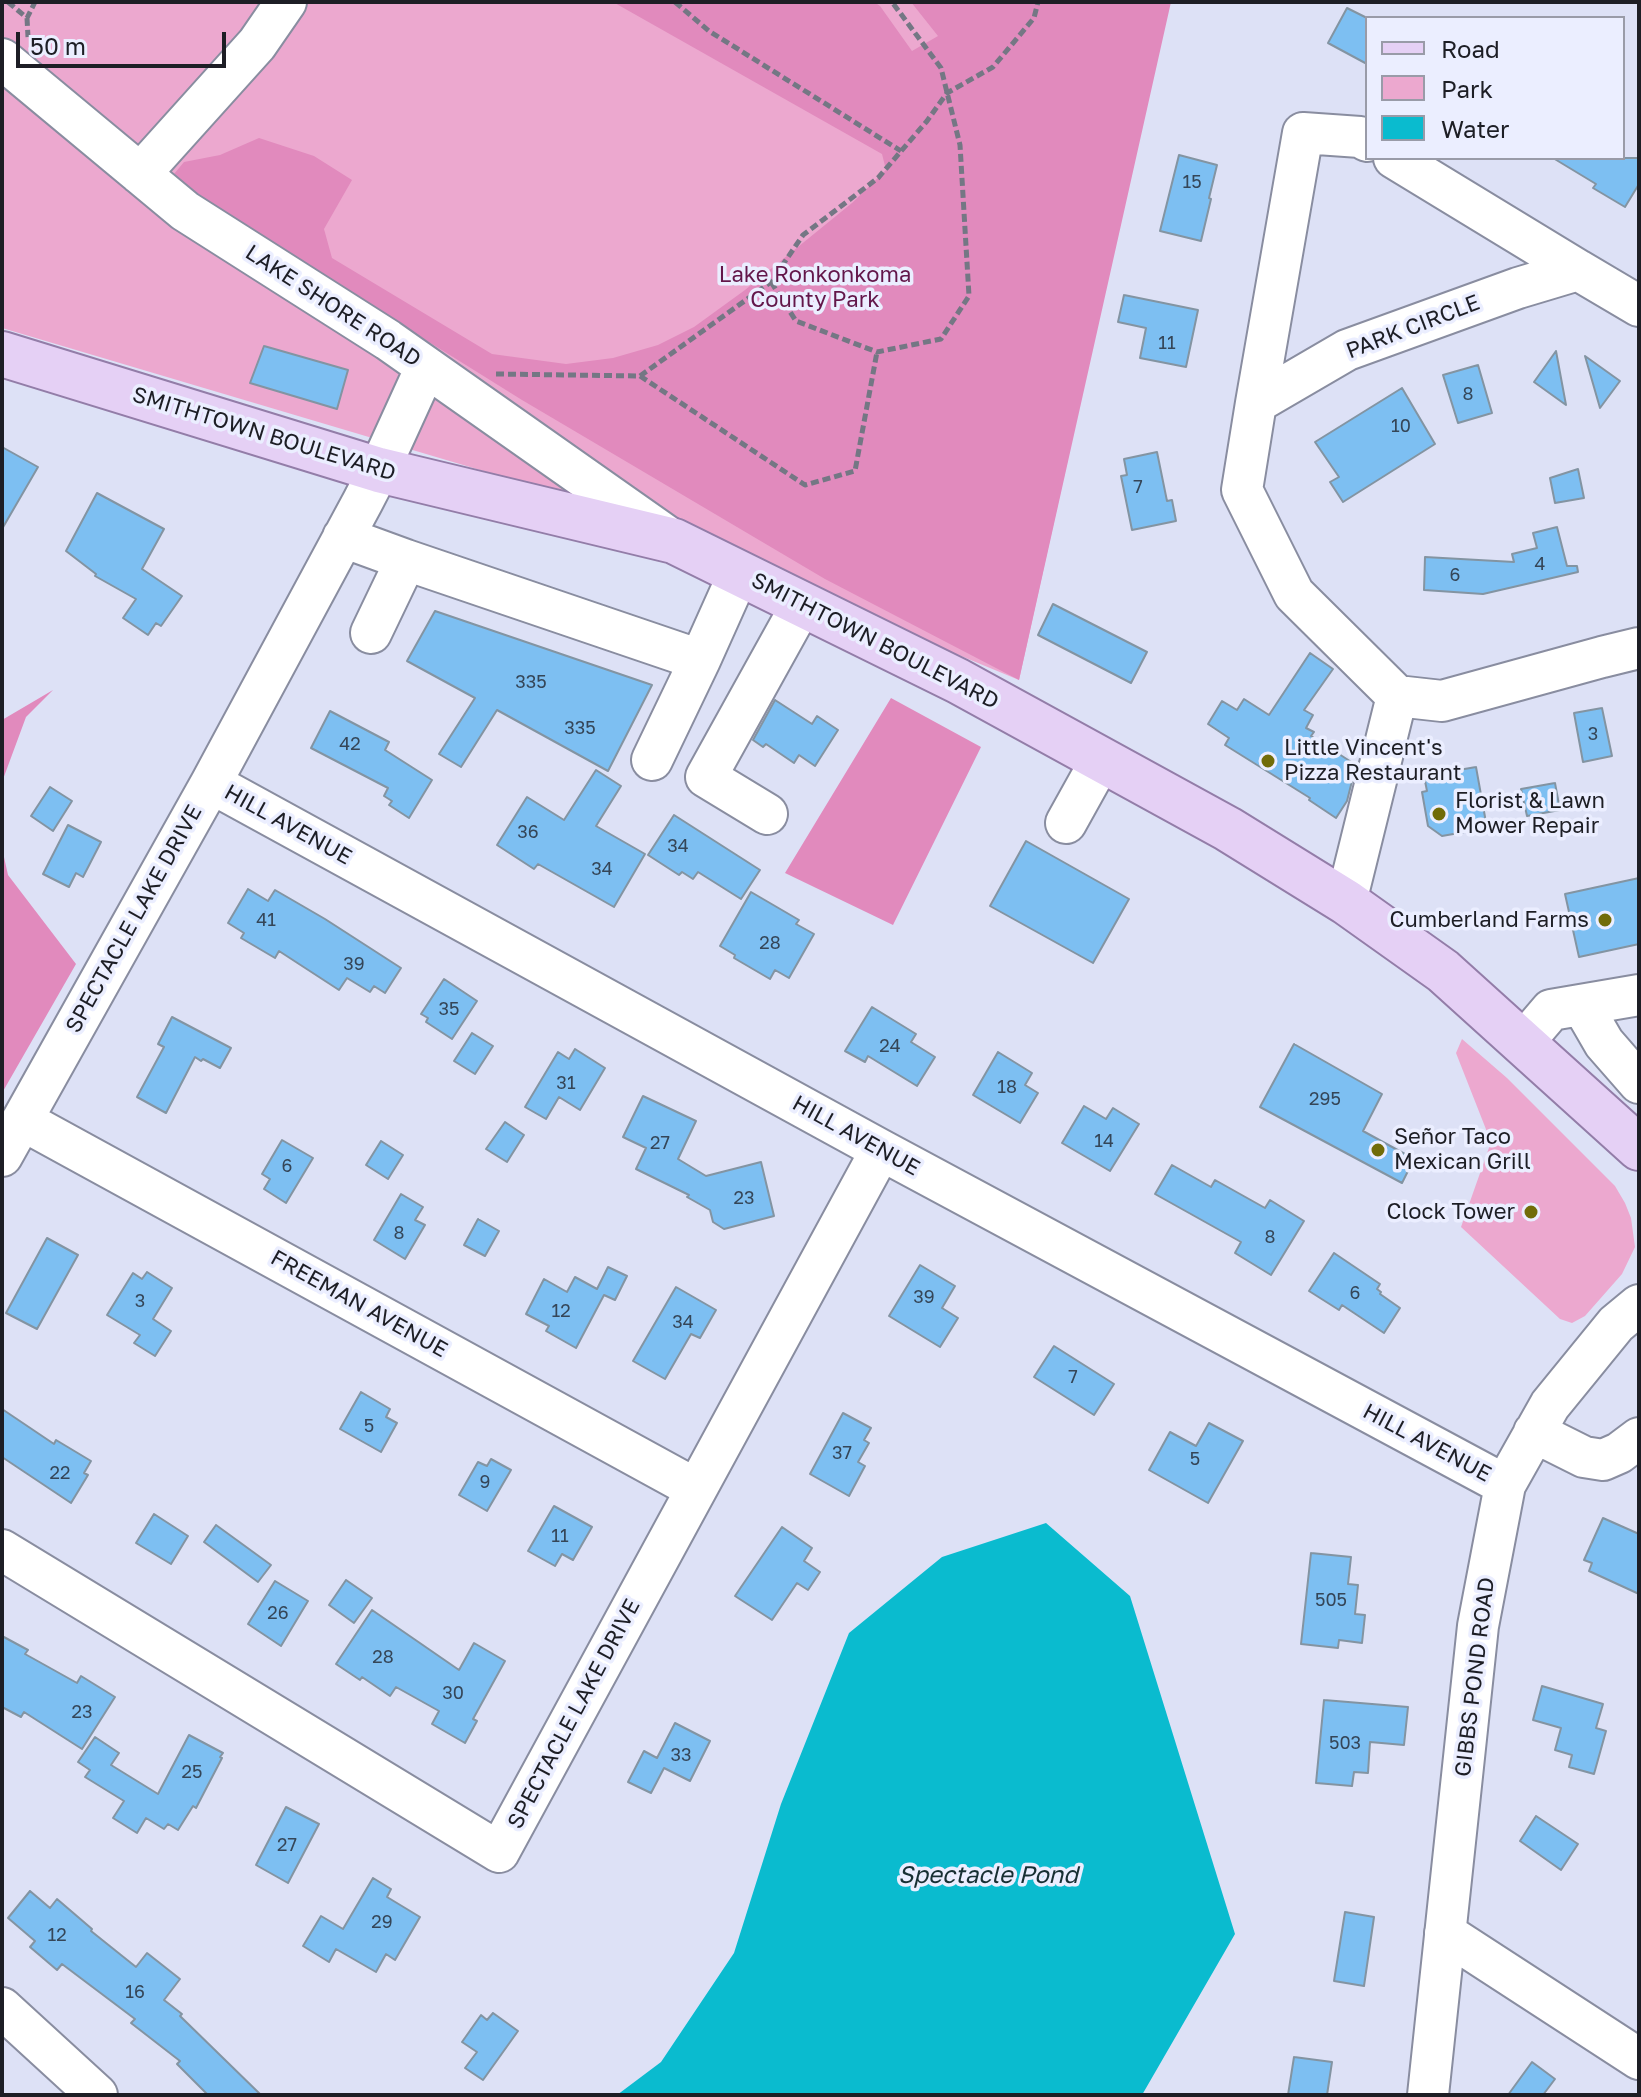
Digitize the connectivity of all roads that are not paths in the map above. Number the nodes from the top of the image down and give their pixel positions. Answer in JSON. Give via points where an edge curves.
{"nodes":[{"id":1,"x":286,"y":2,"type":"edge"},
{"id":2,"x":2,"y":59,"type":"edge"},
{"id":3,"x":1365,"y":140,"type":"edge"},
{"id":4,"x":1397,"y":160,"type":"edge"},
{"id":5,"x":140,"y":174,"type":"junction"},
{"id":6,"x":1578,"y":270,"type":"junction"},
{"id":7,"x":1639,"y":306,"type":"edge"},
{"id":8,"x":2,"y":354,"type":"edge"},
{"id":9,"x":426,"y":367,"type":"junction"},
{"id":10,"x":1256,"y":403,"type":"junction"},
{"id":11,"x":379,"y":470,"type":"junction"},
{"id":12,"x":343,"y":537,"type":"junction"},
{"id":13,"x":674,"y":541,"type":"junction"},
{"id":14,"x":406,"y":560,"type":"junction"},
{"id":15,"x":739,"y":573,"type":"junction"},
{"id":16,"x":802,"y":604,"type":"junction"},
{"id":17,"x":371,"y":633,"type":"dead end"},
{"id":18,"x":1639,"y":648,"type":"edge"},
{"id":19,"x":700,"y":660,"type":"junction"},
{"id":20,"x":1397,"y":696,"type":"junction"},
{"id":21,"x":652,"y":760,"type":"dead end"},
{"id":22,"x":1101,"y":760,"type":"junction"},
{"id":23,"x":211,"y":783,"type":"junction"},
{"id":24,"x":767,"y":814,"type":"dead end"},
{"id":25,"x":1066,"y":823,"type":"dead end"},
{"id":26,"x":1346,"y":902,"type":"junction"},
{"id":27,"x":1639,"y":995,"type":"edge"},
{"id":28,"x":1582,"y":1005,"type":"junction"},
{"id":29,"x":1522,"y":1044,"type":"junction"},
{"id":30,"x":1639,"y":1083,"type":"edge"},
{"id":31,"x":22,"y":1120,"type":"junction"},
{"id":32,"x":1639,"y":1148,"type":"edge"},
{"id":33,"x":881,"y":1150,"type":"junction"},
{"id":34,"x":2,"y":1156,"type":"edge"},
{"id":35,"x":1639,"y":1305,"type":"edge"},
{"id":36,"x":1534,"y":1432,"type":"junction"},
{"id":37,"x":1639,"y":1438,"type":"edge"},
{"id":38,"x":1505,"y":1485,"type":"junction"},
{"id":39,"x":696,"y":1489,"type":"junction"},
{"id":40,"x":2,"y":1550,"type":"edge"},
{"id":41,"x":1445,"y":1933,"type":"junction"},
{"id":42,"x":2,"y":2008,"type":"edge"},
{"id":43,"x":1639,"y":2059,"type":"edge"},
{"id":44,"x":97,"y":2095,"type":"edge"},
{"id":45,"x":1428,"y":2095,"type":"edge"}],
"edges":[{"from":1,"to":5,"type":"street","via":[[257,44]]},
{"from":2,"to":5,"type":"street","name":"LAKE SHORE ROAD"},
{"from":3,"to":10,"type":"street","via":[[1303,133]]},
{"from":4,"to":6,"type":"street"},
{"from":5,"to":9,"type":"street","name":"LAKE SHORE ROAD","via":[[185,211]]},
{"from":6,"to":7,"type":"street"},
{"from":6,"to":10,"type":"street","name":"PARK CIRCLE","via":[[1347,350]]},
{"from":8,"to":11,"type":"main road","name":"SMITHTOWN BOULEVARD"},
{"from":9,"to":11,"type":"street","name":"SPECTACLE LAKE DRIVE"},
{"from":9,"to":13,"type":"street","name":"LAKE SHORE ROAD"},
{"from":10,"to":20,"type":"street","via":[[1242,490],[1294,594]]},
{"from":11,"to":12,"type":"street","name":"SPECTACLE LAKE DRIVE"},
{"from":11,"to":13,"type":"main road","name":"SMITHTOWN BOULEVARD"},
{"from":12,"to":14,"type":"street"},
{"from":12,"to":23,"type":"street","name":"SPECTACLE LAKE DRIVE"},
{"from":13,"to":15,"type":"main road","name":"SMITHTOWN BOULEVARD"},
{"from":14,"to":17,"type":"street"},
{"from":14,"to":19,"type":"street"},
{"from":15,"to":16,"type":"main road","name":"SMITHTOWN BOULEVARD"},
{"from":15,"to":19,"type":"street"},
{"from":16,"to":22,"type":"main road","name":"SMITHTOWN BOULEVARD"},
{"from":16,"to":24,"type":"street","via":[[706,777]]},
{"from":18,"to":20,"type":"street","via":[[1442,701]]},
{"from":19,"to":21,"type":"street"},
{"from":20,"to":26,"type":"street"},
{"from":22,"to":25,"type":"street"},
{"from":22,"to":26,"type":"main road","name":"SMITHTOWN BOULEVARD"},
{"from":23,"to":31,"type":"street","name":"SPECTACLE LAKE DRIVE"},
{"from":23,"to":33,"type":"street","name":"HILL AVENUE"},
{"from":26,"to":29,"type":"main road","name":"SMITHTOWN BOULEVARD","via":[[1443,971]]},
{"from":27,"to":28,"type":"street"},
{"from":28,"to":29,"type":"street","via":[[1551,1010]]},
{"from":28,"to":30,"type":"street","via":[[1604,1043]]},
{"from":29,"to":32,"type":"main road","name":"SMITHTOWN BOULEVARD"},
{"from":31,"to":34,"type":"street","name":"SPECTACLE LAKE DRIVE"},
{"from":31,"to":39,"type":"street","name":"FREEMAN AVENUE"},
{"from":33,"to":38,"type":"street","name":"HILL AVENUE"},
{"from":33,"to":39,"type":"street","name":"SPECTACLE LAKE DRIVE"},
{"from":35,"to":36,"type":"street","name":"GIBBS POND ROAD","via":[[1616,1324]]},
{"from":36,"to":37,"type":"street","via":[[1584,1457],[1603,1460]]},
{"from":36,"to":38,"type":"street","name":"GIBBS POND ROAD"},
{"from":38,"to":41,"type":"street","name":"GIBBS POND ROAD","via":[[1478,1626]]},
{"from":39,"to":40,"type":"street","name":"SPECTACLE LAKE DRIVE","via":[[499,1852]]},
{"from":41,"to":43,"type":"street"},
{"from":41,"to":45,"type":"street","name":"GIBBS POND ROAD"},
{"from":42,"to":44,"type":"street"}]}
